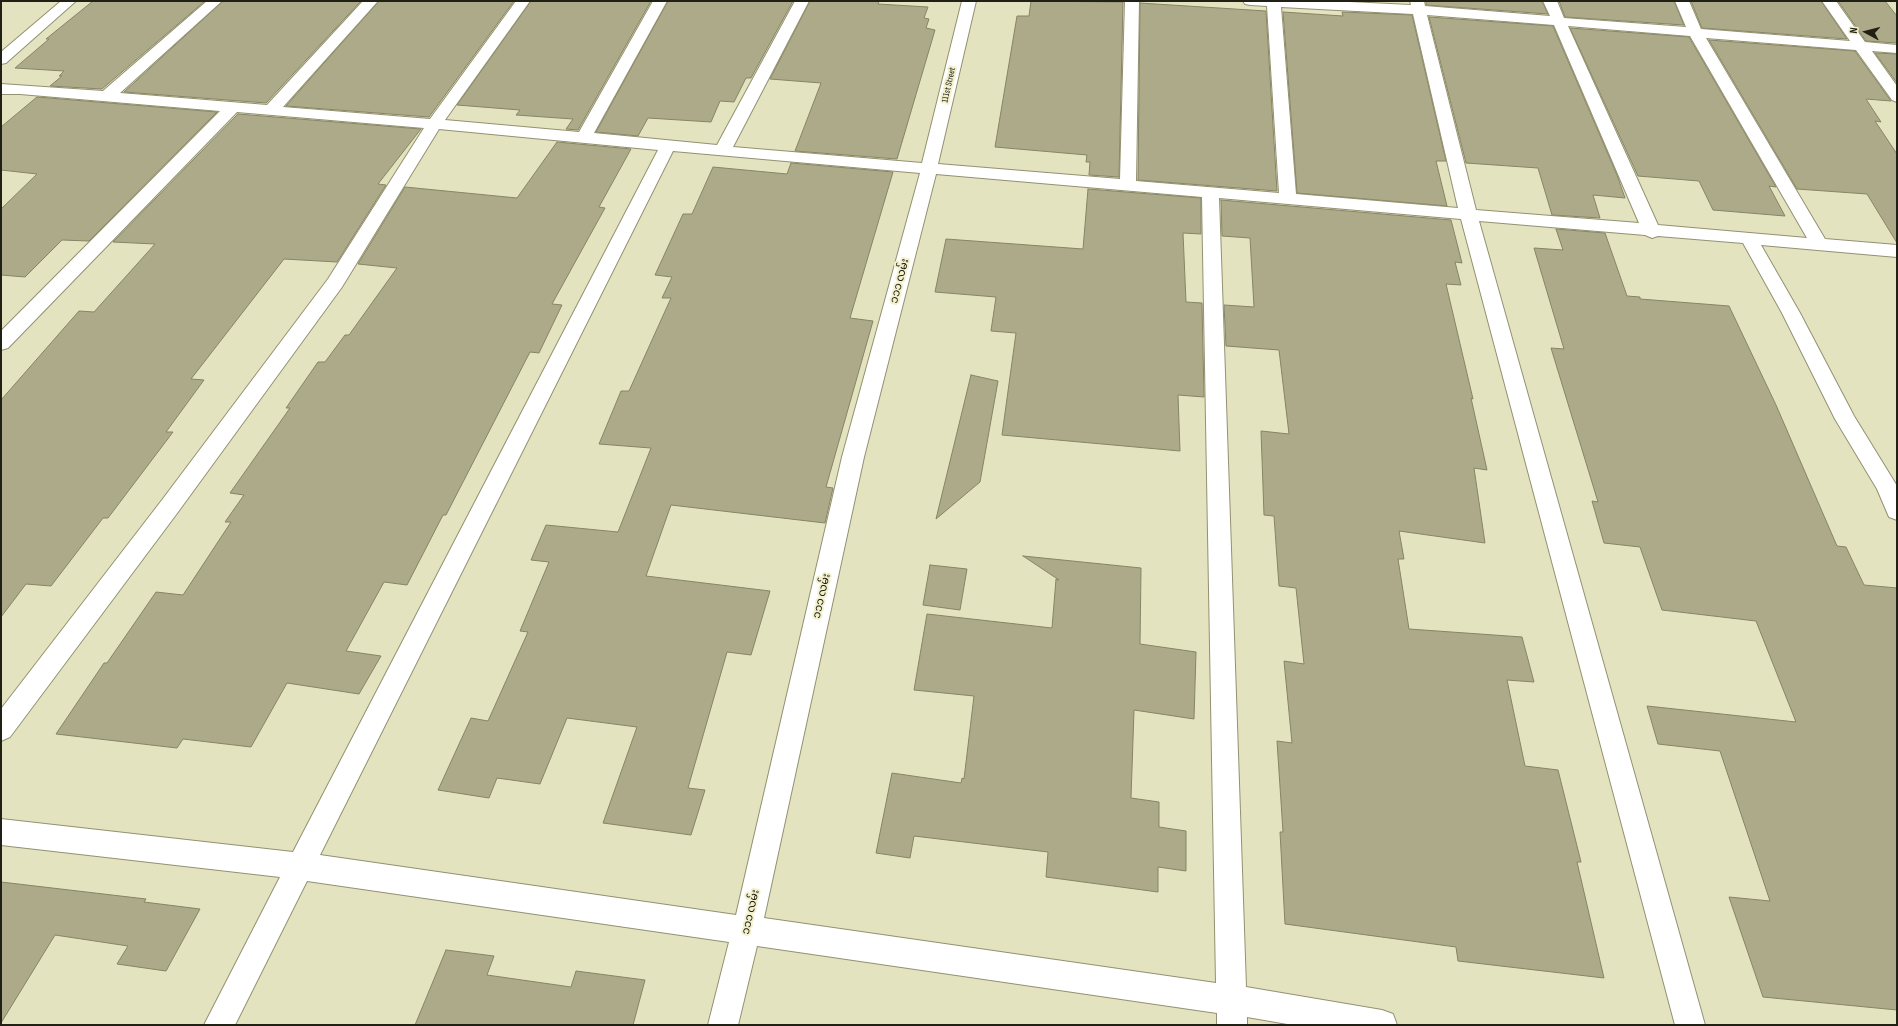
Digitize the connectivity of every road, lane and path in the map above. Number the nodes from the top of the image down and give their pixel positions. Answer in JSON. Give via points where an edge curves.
{"nodes":[{"id":1,"x":69,"y":1,"type":"edge"},
{"id":2,"x":215,"y":1,"type":"edge"},
{"id":3,"x":371,"y":1,"type":"edge"},
{"id":4,"x":523,"y":1,"type":"edge"},
{"id":5,"x":660,"y":1,"type":"edge"},
{"id":6,"x":802,"y":1,"type":"edge"},
{"id":7,"x":969,"y":1,"type":"edge"},
{"id":8,"x":1132,"y":1,"type":"edge"},
{"id":9,"x":1250,"y":1,"type":"edge"},
{"id":10,"x":1550,"y":1,"type":"edge"},
{"id":11,"x":1682,"y":1,"type":"edge"},
{"id":12,"x":1829,"y":1,"type":"edge"},
{"id":13,"x":1274,"y":2,"type":"edge"},
{"id":14,"x":1418,"y":5,"type":"edge"},
{"id":15,"x":1560,"y":21,"type":"junction"},
{"id":16,"x":1695,"y":32,"type":"junction"},
{"id":17,"x":1861,"y":47,"type":"junction"},
{"id":18,"x":1897,"y":49,"type":"edge"},
{"id":19,"x":1,"y":60,"type":"edge"},
{"id":20,"x":1,"y":89,"type":"edge"},
{"id":21,"x":20,"y":89,"type":"junction"},
{"id":22,"x":106,"y":97,"type":"junction"},
{"id":23,"x":1897,"y":97,"type":"edge"},
{"id":24,"x":1,"y":105,"type":"edge"},
{"id":25,"x":233,"y":107,"type":"junction"},
{"id":26,"x":270,"y":111,"type":"junction"},
{"id":27,"x":434,"y":125,"type":"junction"},
{"id":28,"x":584,"y":137,"type":"junction"},
{"id":29,"x":668,"y":146,"type":"junction"},
{"id":30,"x":723,"y":150,"type":"junction"},
{"id":31,"x":929,"y":168,"type":"junction"},
{"id":32,"x":1128,"y":185,"type":"junction"},
{"id":33,"x":1210,"y":192,"type":"junction"},
{"id":34,"x":1288,"y":199,"type":"junction"},
{"id":35,"x":1468,"y":214,"type":"junction"},
{"id":36,"x":1652,"y":232,"type":"junction"},
{"id":37,"x":1749,"y":239,"type":"junction"},
{"id":38,"x":1820,"y":245,"type":"junction"},
{"id":39,"x":1897,"y":251,"type":"edge"},
{"id":40,"x":1,"y":343,"type":"edge"},
{"id":41,"x":1897,"y":511,"type":"edge"},
{"id":42,"x":1,"y":729,"type":"edge"},
{"id":43,"x":1,"y":832,"type":"edge"},
{"id":44,"x":300,"y":866,"type":"junction"},
{"id":45,"x":747,"y":929,"type":"junction"},
{"id":46,"x":1232,"y":1012,"type":"edge"},
{"id":47,"x":219,"y":1025,"type":"edge"},
{"id":48,"x":723,"y":1025,"type":"edge"},
{"id":49,"x":1382,"y":1025,"type":"edge"},
{"id":50,"x":1690,"y":1025,"type":"edge"}],
"edges":[{"from":1,"to":19,"type":"street"},
{"from":2,"to":22,"type":"street"},
{"from":3,"to":26,"type":"street"},
{"from":4,"to":27,"type":"street"},
{"from":5,"to":28,"type":"street"},
{"from":6,"to":30,"type":"street"},
{"from":7,"to":31,"type":"street","name":"111st Street"},
{"from":8,"to":32,"type":"street"},
{"from":9,"to":13,"type":"street"},
{"from":10,"to":15,"type":"street"},
{"from":11,"to":16,"type":"street"},
{"from":12,"to":17,"type":"street"},
{"from":13,"to":14,"type":"street"},
{"from":13,"to":34,"type":"street"},
{"from":14,"to":15,"type":"street"},
{"from":14,"to":35,"type":"street"},
{"from":15,"to":16,"type":"street"},
{"from":15,"to":36,"type":"street"},
{"from":16,"to":17,"type":"street"},
{"from":16,"to":38,"type":"street"},
{"from":17,"to":18,"type":"street"},
{"from":17,"to":23,"type":"street"},
{"from":20,"to":21,"type":"street"},
{"from":21,"to":22,"type":"street"},
{"from":21,"to":24,"type":"street"},
{"from":22,"to":25,"type":"street"},
{"from":25,"to":26,"type":"street"},
{"from":25,"to":40,"type":"street"},
{"from":26,"to":27,"type":"street"},
{"from":27,"to":28,"type":"street"},
{"from":27,"to":42,"type":"street","via":[[335,283]]},
{"from":28,"to":29,"type":"street"},
{"from":29,"to":30,"type":"street"},
{"from":29,"to":44,"type":"street"},
{"from":30,"to":31,"type":"street"},
{"from":31,"to":32,"type":"street"},
{"from":31,"to":45,"type":"street","name":"၁၁၁ လမ်း","via":[[853,457]]},
{"from":32,"to":33,"type":"street"},
{"from":33,"to":34,"type":"street"},
{"from":33,"to":46,"type":"street"},
{"from":34,"to":35,"type":"street"},
{"from":35,"to":36,"type":"street"},
{"from":35,"to":50,"type":"street"},
{"from":36,"to":37,"type":"street"},
{"from":37,"to":38,"type":"street"},
{"from":37,"to":41,"type":"street","via":[[1791,313],[1845,419],[1887,487]]},
{"from":38,"to":39,"type":"street"},
{"from":43,"to":44,"type":"street"},
{"from":44,"to":45,"type":"street"},
{"from":44,"to":47,"type":"street"},
{"from":45,"to":46,"type":"street"},
{"from":45,"to":48,"type":"street","name":"၁၁၁ လမ်း"},
{"from":46,"to":49,"type":"street"}]}
